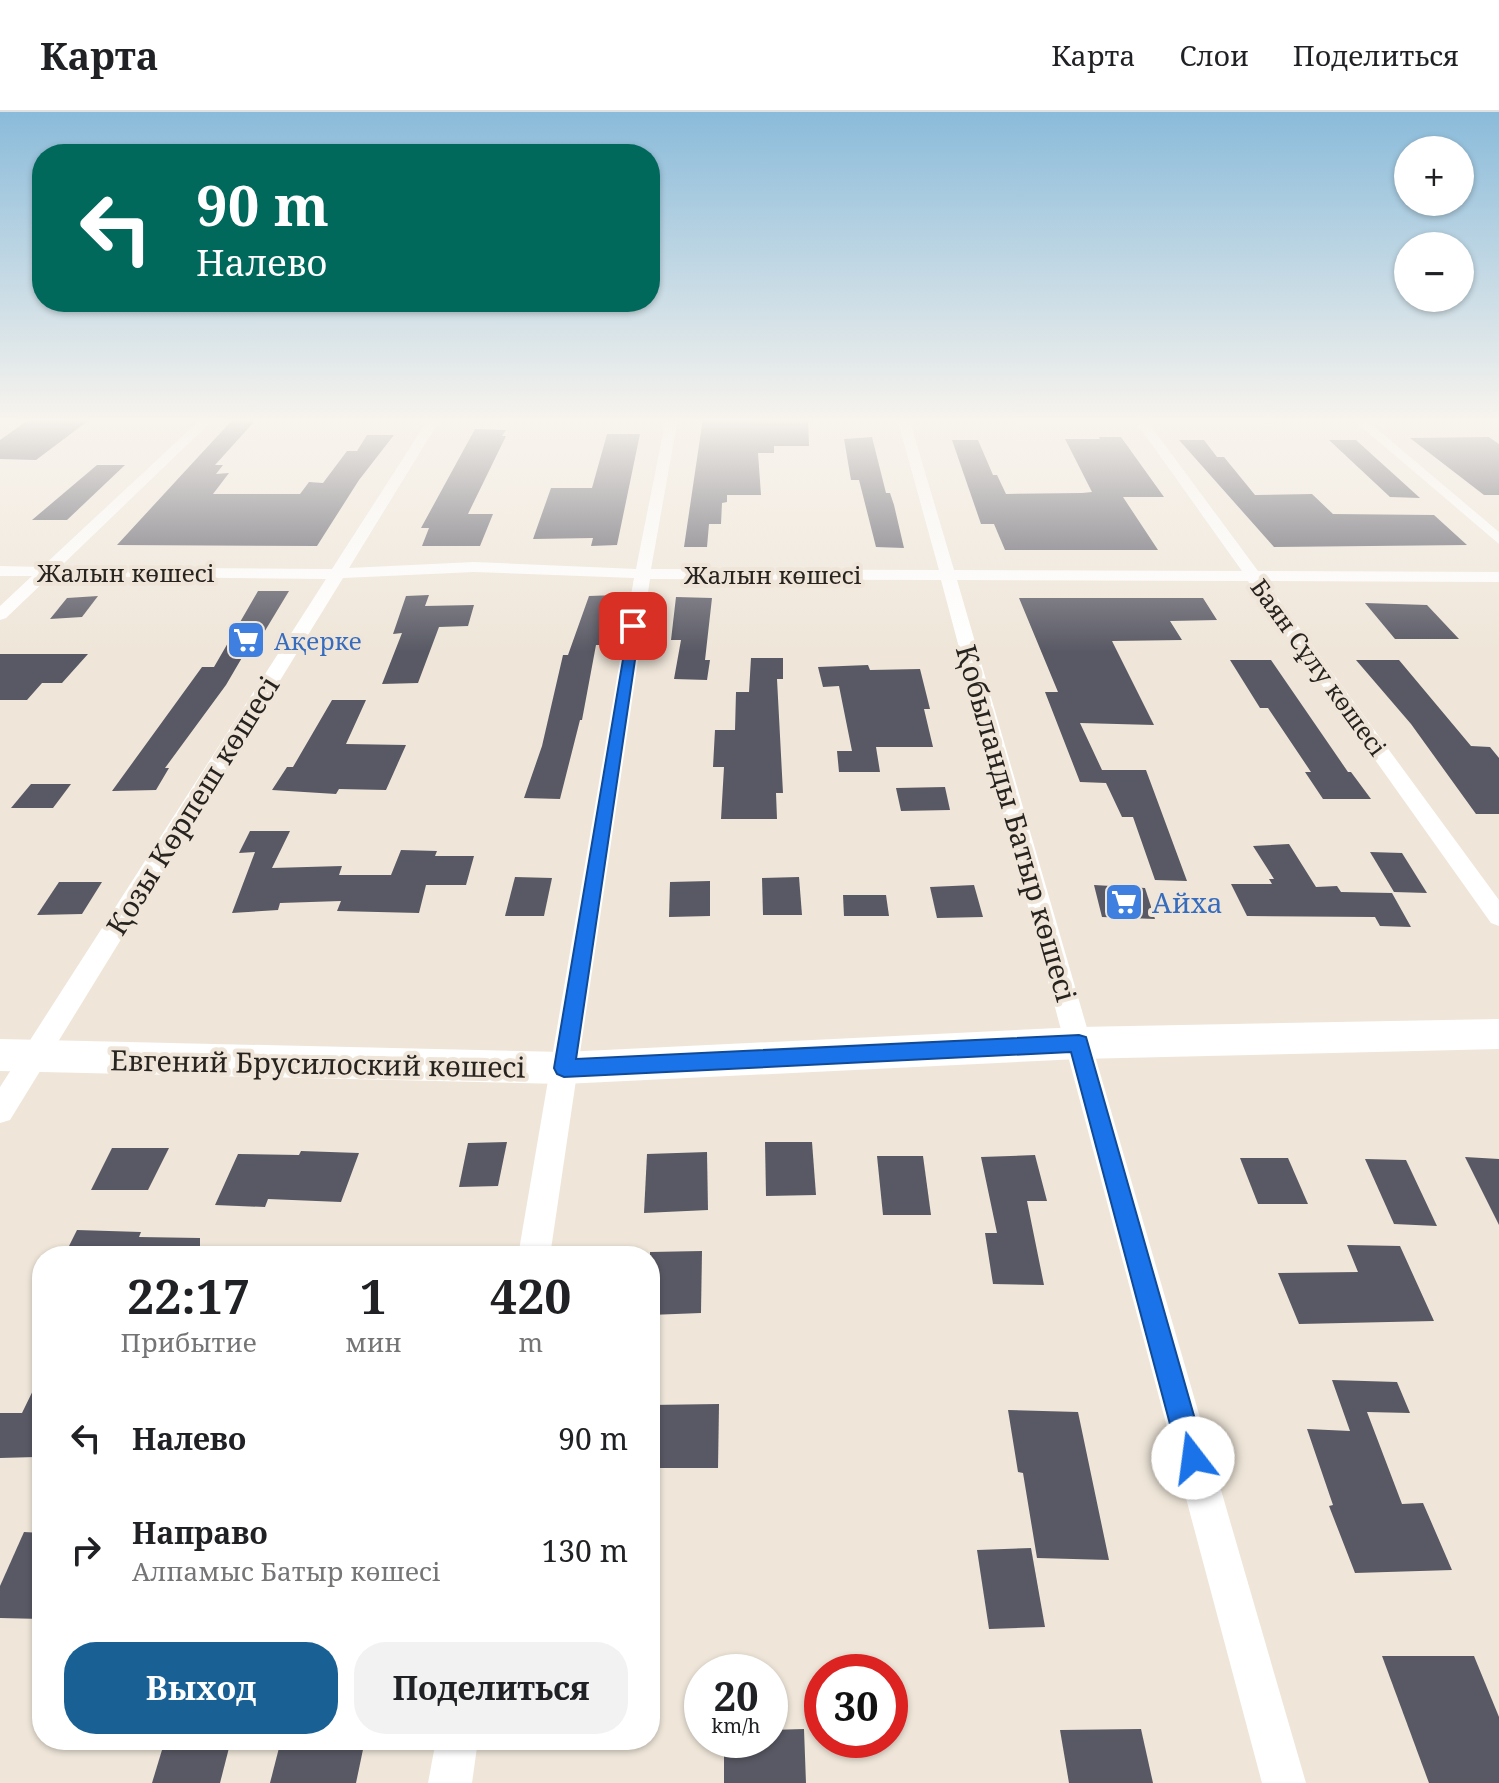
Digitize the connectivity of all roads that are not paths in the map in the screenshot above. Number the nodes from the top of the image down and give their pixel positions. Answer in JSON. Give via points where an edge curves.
{"nodes":[{"id":1,"x":125,"y":496,"type":"edge"},
{"id":2,"x":386,"y":496,"type":"edge"},
{"id":3,"x":658,"y":496,"type":"edge"},
{"id":4,"x":925,"y":496,"type":"edge"},
{"id":5,"x":1196,"y":496,"type":"edge"},
{"id":6,"x":1448,"y":496,"type":"edge"},
{"id":7,"x":1499,"y":540,"type":"edge"},
{"id":8,"x":0,"y":571,"type":"edge"},
{"id":9,"x":45,"y":571,"type":"junction"},
{"id":10,"x":337,"y":573,"type":"junction"},
{"id":11,"x":644,"y":574,"type":"junction"},
{"id":12,"x":947,"y":575,"type":"junction"},
{"id":13,"x":1499,"y":577,"type":"edge"},
{"id":14,"x":1255,"y":578,"type":"junction"},
{"id":15,"x":0,"y":615,"type":"edge"},
{"id":16,"x":1499,"y":917,"type":"edge"},
{"id":17,"x":1499,"y":1034,"type":"edge"},
{"id":18,"x":1079,"y":1043,"type":"junction"},
{"id":19,"x":17,"y":1055,"type":"edge"},
{"id":20,"x":564,"y":1068,"type":"junction"},
{"id":21,"x":0,"y":1111,"type":"edge"},
{"id":22,"x":536,"y":1246,"type":"edge"},
{"id":23,"x":455,"y":1750,"type":"edge"},
{"id":24,"x":450,"y":1783,"type":"edge"},
{"id":25,"x":1284,"y":1783,"type":"edge"}],
"edges":[{"from":1,"to":9,"type":"street"},
{"from":2,"to":10,"type":"street","name":"Қозы Көрпеш көшесі"},
{"from":3,"to":11,"type":"street"},
{"from":4,"to":12,"type":"street","name":"Қобыланды Батыр көшесі"},
{"from":5,"to":14,"type":"street","name":"Баян Сұлу көшесі"},
{"from":6,"to":7,"type":"street"},
{"from":8,"to":9,"type":"street","name":"Жалын көшесі"},
{"from":9,"to":10,"type":"street","name":"Жалын көшесі"},
{"from":9,"to":15,"type":"street"},
{"from":10,"to":11,"type":"street","name":"Жалын көшесі","via":[[474,567]]},
{"from":10,"to":19,"type":"street","name":"Қозы Көрпеш көшесі"},
{"from":11,"to":12,"type":"street","name":"Жалын көшесі"},
{"from":11,"to":20,"type":"street"},
{"from":12,"to":14,"type":"street","name":"Жалын көшесі"},
{"from":12,"to":18,"type":"street","name":"Қобыланды Батыр көшесі"},
{"from":13,"to":14,"type":"street","name":"Жалын көшесі"},
{"from":14,"to":16,"type":"street","name":"Баян Сұлу көшесі"},
{"from":17,"to":18,"type":"main road","name":"Евгений Брусилоский көшесі"},
{"from":18,"to":20,"type":"main road","name":"Евгений Брусилоский көшесі"},
{"from":18,"to":25,"type":"street","name":"Қобыланды Батыр көшесі"},
{"from":19,"to":20,"type":"main road","name":"Евгений Брусилоский көшесі"},
{"from":19,"to":21,"type":"street","name":"Қозы Көрпеш көшесі"},
{"from":20,"to":22,"type":"street"},
{"from":23,"to":24,"type":"street"}]}
